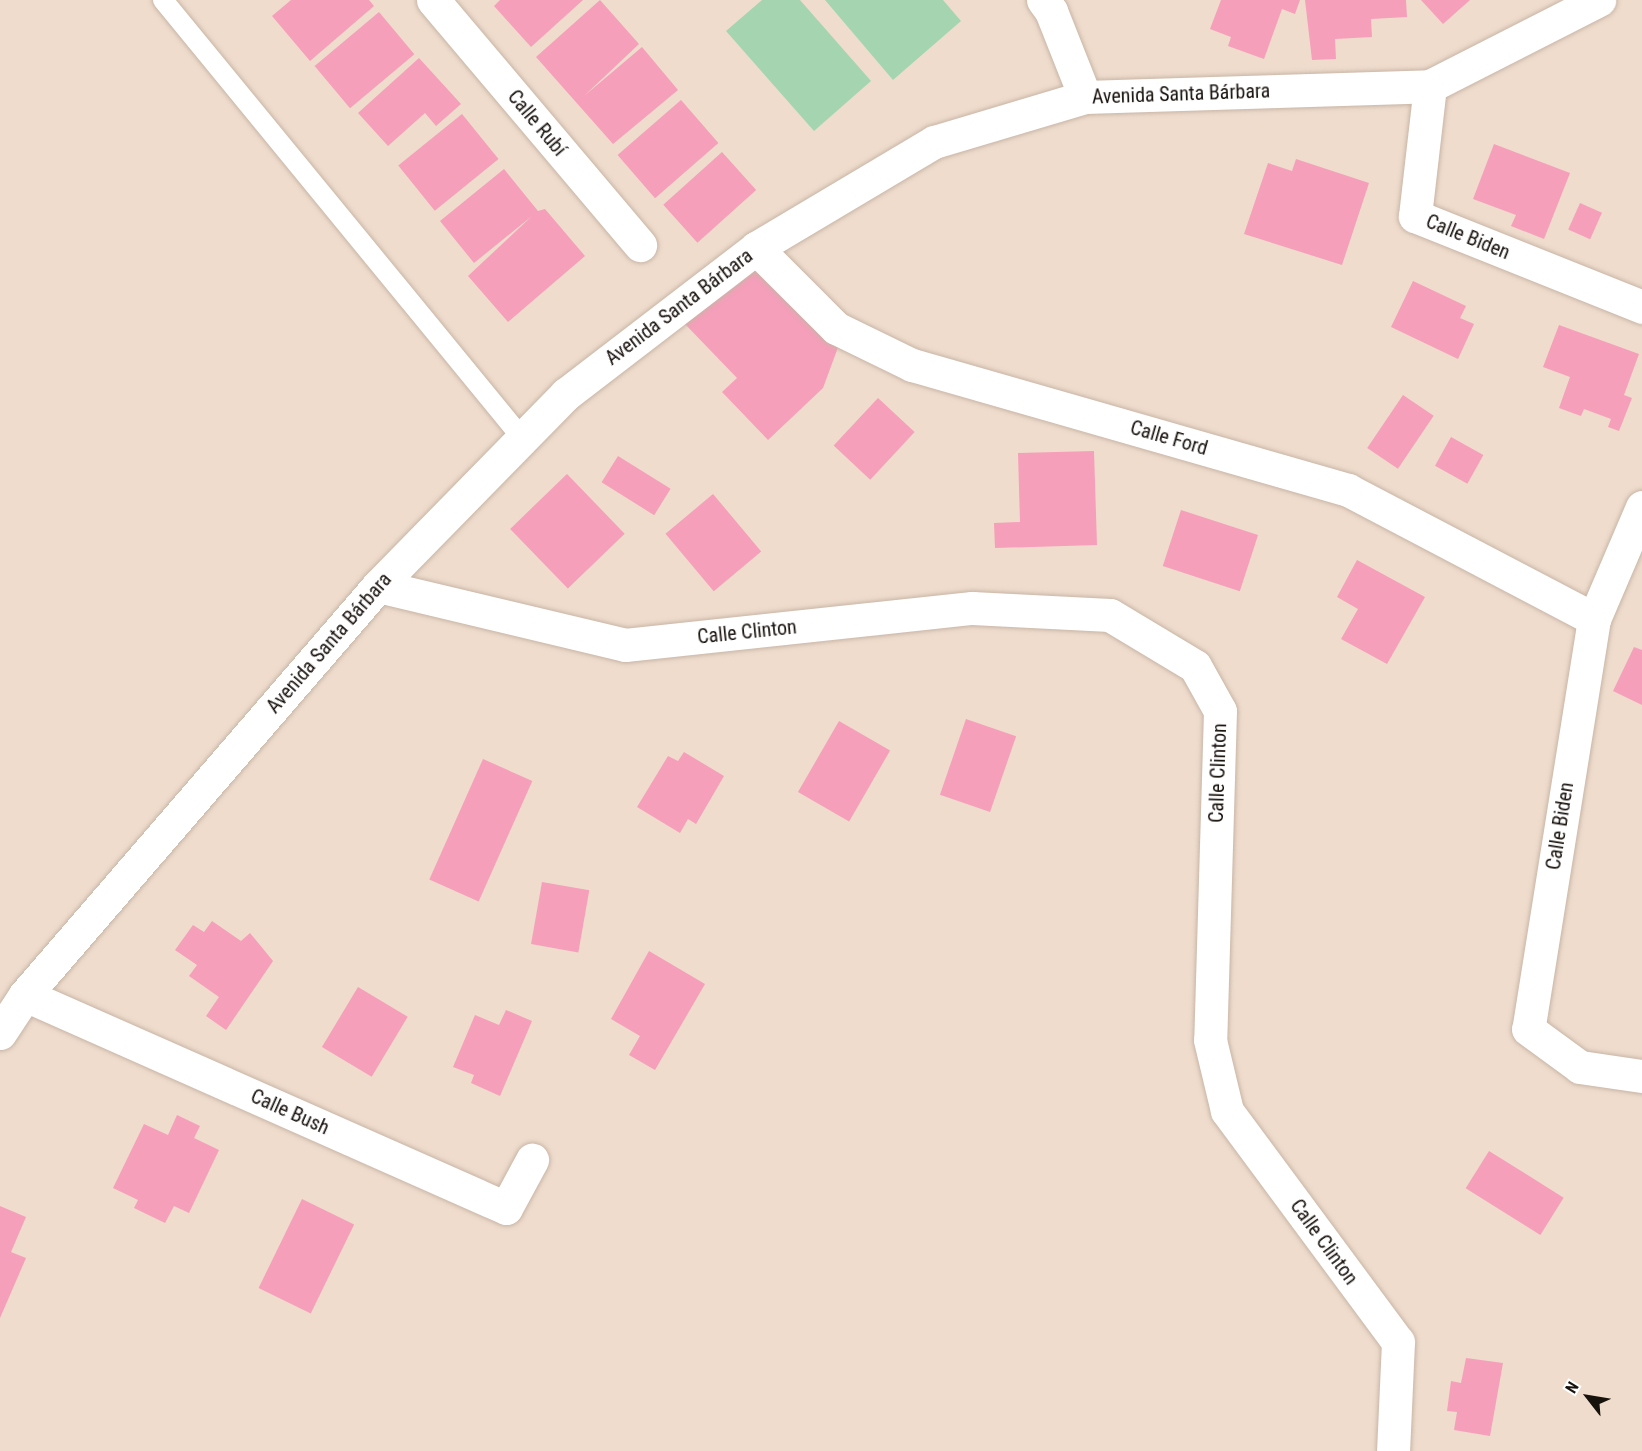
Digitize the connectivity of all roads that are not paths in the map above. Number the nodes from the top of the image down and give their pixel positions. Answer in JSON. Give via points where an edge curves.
{"nodes":[{"id":1,"x":163,"y":0,"type":"edge"},
{"id":2,"x":433,"y":0,"type":"edge"},
{"id":3,"x":1043,"y":0,"type":"edge"},
{"id":4,"x":1599,"y":0,"type":"edge"},
{"id":5,"x":1430,"y":86,"type":"junction"},
{"id":6,"x":1085,"y":97,"type":"junction"},
{"id":7,"x":640,"y":245,"type":"dead end"},
{"id":8,"x":756,"y":248,"type":"junction"},
{"id":9,"x":1642,"y":307,"type":"edge"},
{"id":10,"x":522,"y":438,"type":"junction"},
{"id":11,"x":1642,"y":507,"type":"edge"},
{"id":12,"x":378,"y":586,"type":"junction"},
{"id":13,"x":1594,"y":619,"type":"junction"},
{"id":14,"x":25,"y":995,"type":"junction"},
{"id":15,"x":0,"y":1033,"type":"edge"},
{"id":16,"x":1642,"y":1076,"type":"edge"},
{"id":17,"x":532,"y":1160,"type":"dead end"},
{"id":18,"x":1393,"y":1451,"type":"edge"}],
"edges":[{"from":1,"to":10,"type":"lane"},
{"from":2,"to":7,"type":"street","name":"Calle Rubí"},
{"from":3,"to":6,"type":"street"},
{"from":4,"to":5,"type":"street","name":"Avenida Santa Bárbara"},
{"from":5,"to":6,"type":"street","name":"Avenida Santa Bárbara"},
{"from":5,"to":9,"type":"street","name":"Calle Biden","via":[[1415,216]]},
{"from":6,"to":8,"type":"street","name":"Avenida Santa Bárbara","via":[[934,142]]},
{"from":8,"to":10,"type":"street","name":"Avenida Santa Bárbara","via":[[566,394]]},
{"from":8,"to":13,"type":"street","name":"Calle Ford","via":[[836,327],[912,365],[1348,490]]},
{"from":10,"to":12,"type":"street","name":"Avenida Santa Bárbara"},
{"from":11,"to":13,"type":"street","name":"Calle Biden"},
{"from":12,"to":14,"type":"street","name":"Avenida Santa Bárbara"},
{"from":12,"to":18,"type":"street","name":"Calle Clinton","via":[[625,645],[972,608],[1110,615],[1195,666],[1220,711],[1210,1040],[1227,1111],[1398,1342]]},
{"from":13,"to":16,"type":"street","name":"Calle Biden","via":[[1528,1029],[1580,1066]]},
{"from":14,"to":15,"type":"street","name":"Avenida Santa Bárbara"},
{"from":14,"to":17,"type":"street","name":"Calle Bush","via":[[506,1208]]}]}
